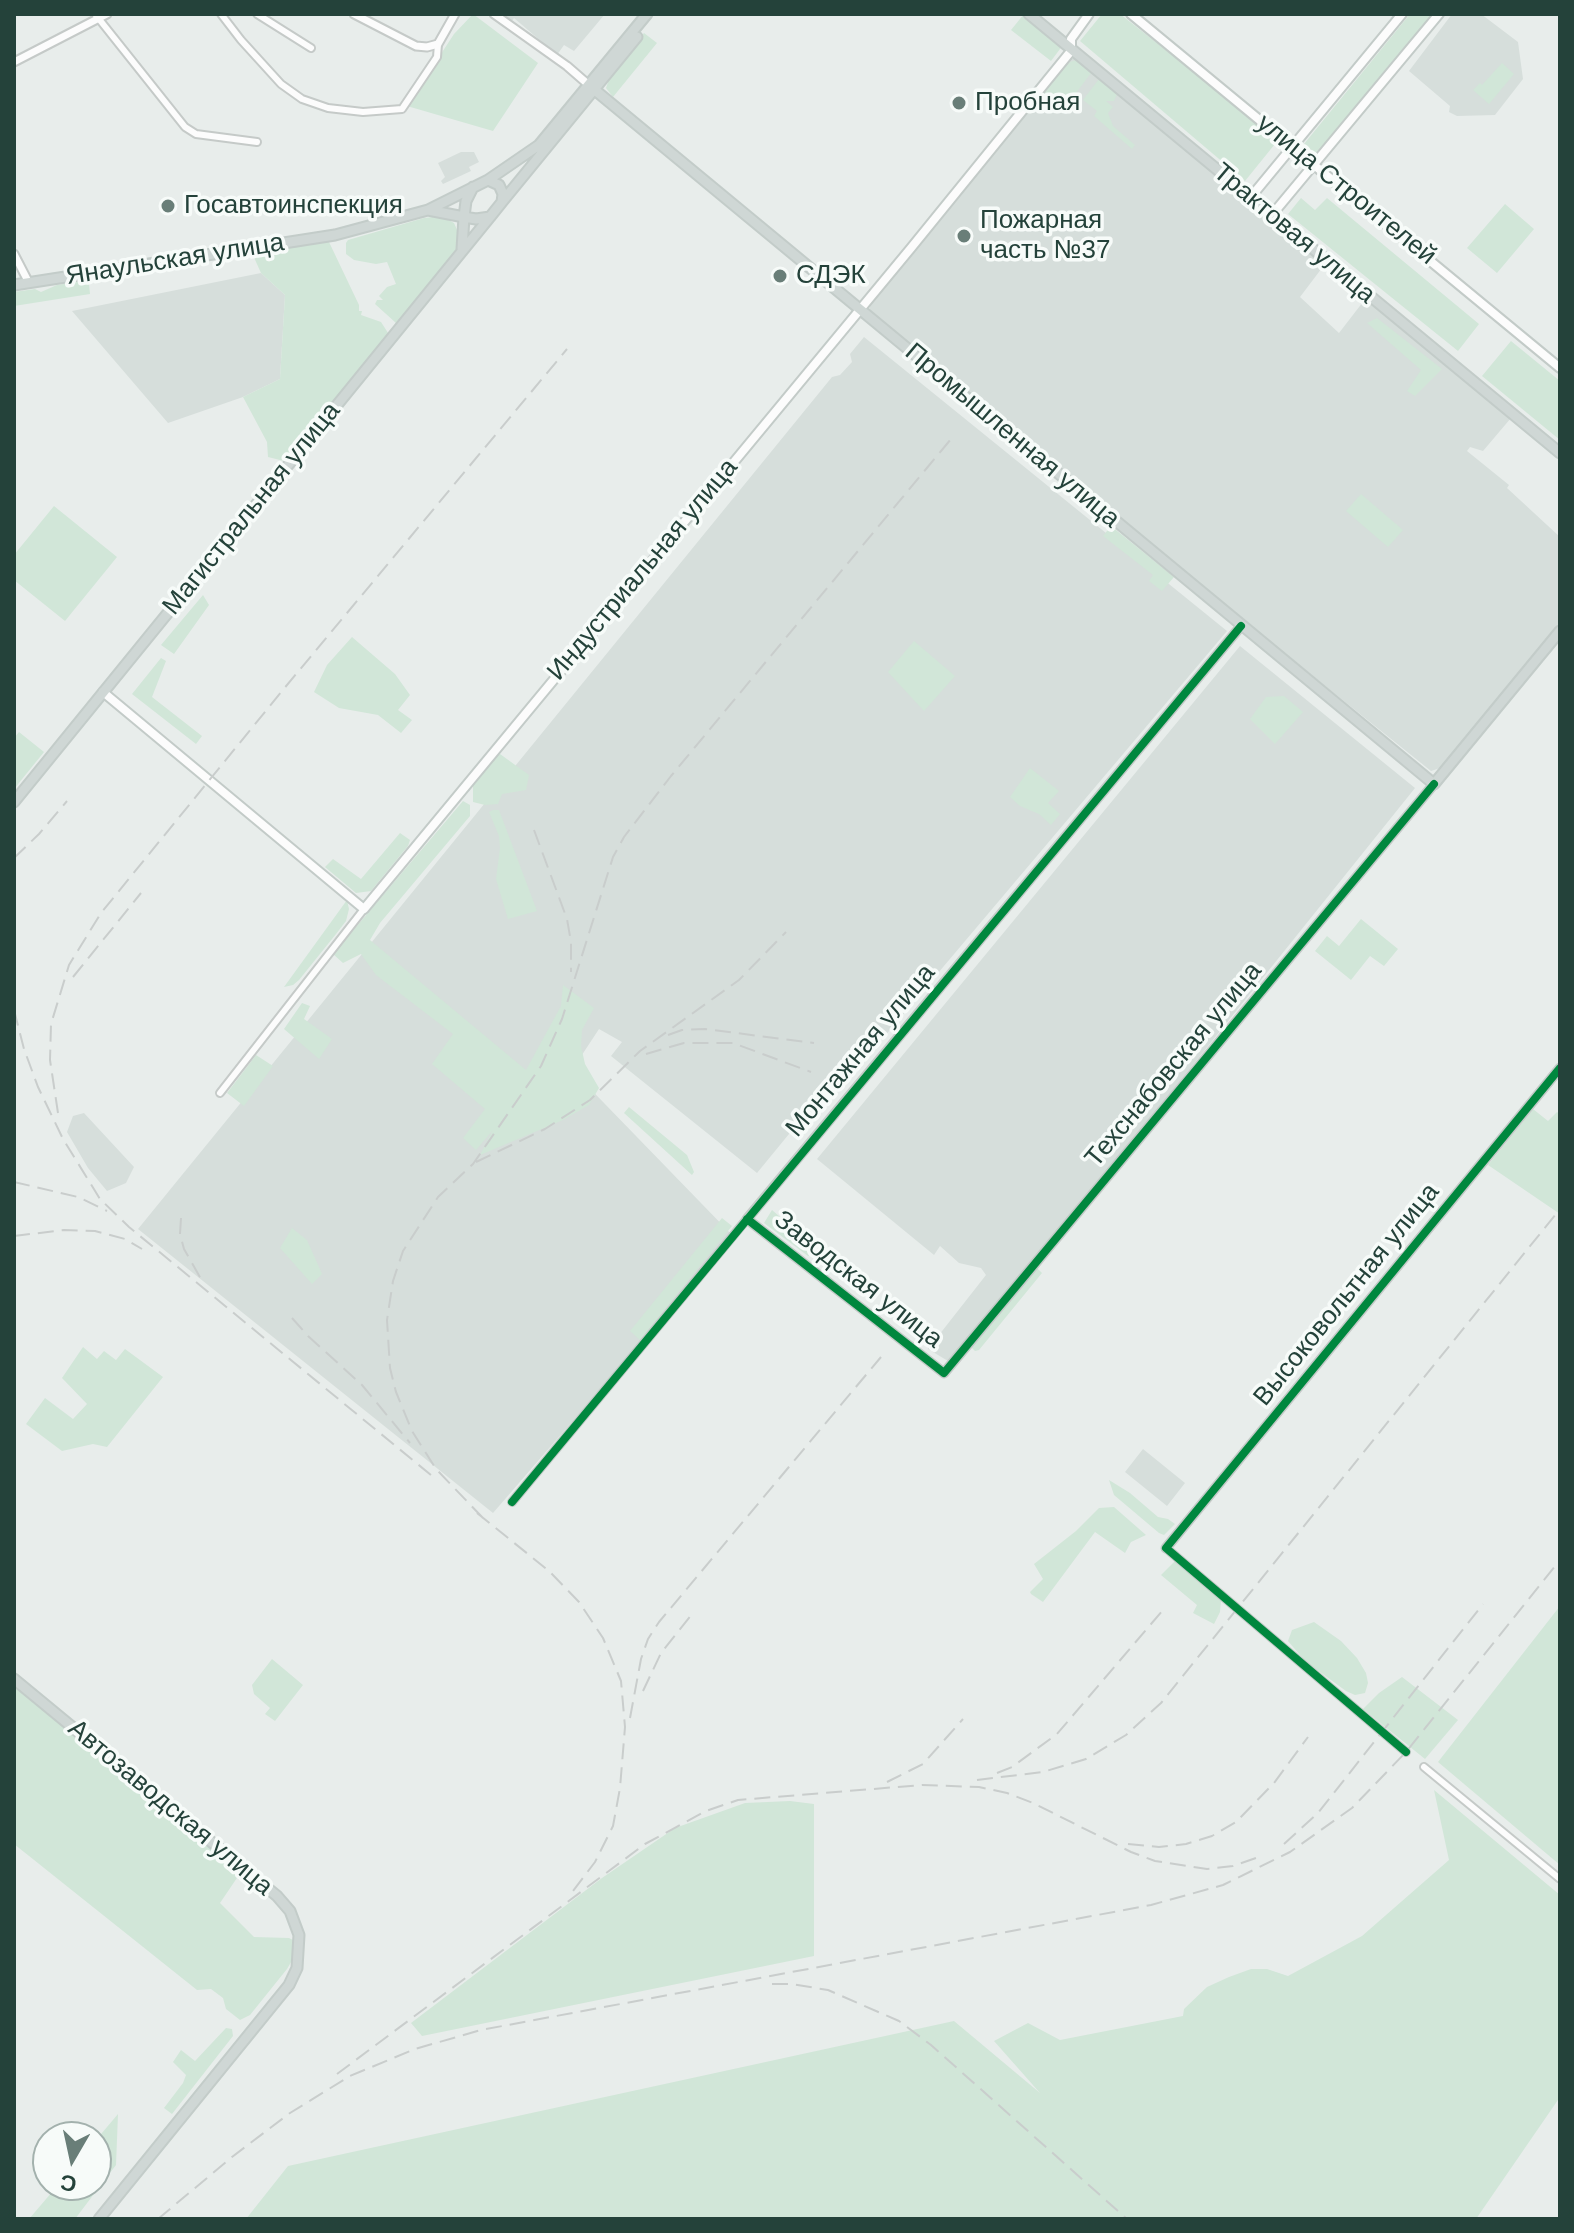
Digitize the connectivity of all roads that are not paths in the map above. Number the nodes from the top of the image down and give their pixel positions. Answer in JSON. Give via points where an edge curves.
{"nodes":[{"id":1,"x":107,"y":14,"type":"edge"},
{"id":2,"x":221,"y":14,"type":"edge"},
{"id":3,"x":257,"y":14,"type":"edge"},
{"id":4,"x":354,"y":14,"type":"edge"},
{"id":5,"x":455,"y":14,"type":"edge"},
{"id":6,"x":494,"y":14,"type":"edge"},
{"id":7,"x":647,"y":14,"type":"edge"},
{"id":8,"x":655,"y":14,"type":"edge"},
{"id":9,"x":1029,"y":14,"type":"edge"},
{"id":10,"x":1089,"y":14,"type":"edge"},
{"id":11,"x":1131,"y":14,"type":"edge"},
{"id":12,"x":1402,"y":14,"type":"edge"},
{"id":13,"x":1439,"y":14,"type":"edge"},
{"id":14,"x":97,"y":16,"type":"edge"},
{"id":15,"x":438,"y":44,"type":"junction"},
{"id":16,"x":311,"y":48,"type":"dead end"},
{"id":17,"x":1071,"y":51,"type":"junction"},
{"id":18,"x":14,"y":62,"type":"edge"},
{"id":19,"x":592,"y":89,"type":"junction"},
{"id":20,"x":257,"y":142,"type":"dead end"},
{"id":21,"x":1293,"y":148,"type":"junction"},
{"id":22,"x":1314,"y":165,"type":"junction"},
{"id":23,"x":488,"y":180,"type":"junction"},
{"id":24,"x":473,"y":187,"type":"junction"},
{"id":25,"x":1250,"y":198,"type":"junction"},
{"id":26,"x":502,"y":202,"type":"junction"},
{"id":27,"x":428,"y":210,"type":"junction"},
{"id":28,"x":1271,"y":216,"type":"junction"},
{"id":29,"x":464,"y":217,"type":"junction"},
{"id":30,"x":490,"y":217,"type":"junction"},
{"id":31,"x":461,"y":253,"type":"junction"},
{"id":32,"x":14,"y":254,"type":"edge"},
{"id":33,"x":29,"y":283,"type":"junction"},
{"id":34,"x":14,"y":285,"type":"edge"},
{"id":35,"x":859,"y":309,"type":"junction"},
{"id":36,"x":1560,"y":368,"type":"edge"},
{"id":37,"x":1560,"y":453,"type":"edge"},
{"id":38,"x":1241,"y":626,"type":"junction"},
{"id":39,"x":1560,"y":631,"type":"edge"},
{"id":40,"x":103,"y":692,"type":"junction"},
{"id":41,"x":1434,"y":784,"type":"junction"},
{"id":42,"x":14,"y":802,"type":"edge"},
{"id":43,"x":364,"y":909,"type":"junction"},
{"id":44,"x":1560,"y":1068,"type":"edge"},
{"id":45,"x":220,"y":1093,"type":"dead end"},
{"id":46,"x":747,"y":1219,"type":"junction"},
{"id":47,"x":944,"y":1373,"type":"joint"},
{"id":48,"x":512,"y":1502,"type":"dead end"},
{"id":49,"x":1166,"y":1548,"type":"joint"},
{"id":50,"x":14,"y":1679,"type":"edge"},
{"id":51,"x":1406,"y":1752,"type":"dead end"},
{"id":52,"x":1424,"y":1767,"type":"dead end"},
{"id":53,"x":1560,"y":1879,"type":"edge"},
{"id":54,"x":99,"y":2219,"type":"edge"}],
"edges":[{"from":1,"to":14,"type":"street"},
{"from":2,"to":15,"type":"street","via":[[281,84],[328,108],[402,109],[437,57]]},
{"from":3,"to":16,"type":"street"},
{"from":4,"to":15,"type":"street","via":[[416,46]]},
{"from":5,"to":15,"type":"street"},
{"from":6,"to":19,"type":"street"},
{"from":7,"to":19,"type":"main road","name":"Магистральная улица"},
{"from":8,"to":19,"type":"main road","name":"Магистральная улица"},
{"from":9,"to":17,"type":"main road","name":"Трактовая улица"},
{"from":10,"to":17,"type":"main road","name":"Индустриальная улица","via":[[1071,39]]},
{"from":11,"to":21,"type":"main road","name":"улица Строителей"},
{"from":12,"to":21,"type":"main road"},
{"from":13,"to":22,"type":"main road"},
{"from":14,"to":18,"type":"street"},
{"from":14,"to":20,"type":"street","via":[[185,127],[196,134]]},
{"from":17,"to":25,"type":"main road","name":"Трактовая улица"},
{"from":17,"to":35,"type":"main road","name":"Индустриальная улица"},
{"from":19,"to":23,"type":"main road","name":"Магистральная улица","via":[[539,145]]},
{"from":19,"to":26,"type":"main road","name":"Магистральная улица"},
{"from":19,"to":35,"type":"main road","name":"Промышленная улица"},
{"from":21,"to":22,"type":"main road","name":"улица Строителей"},
{"from":21,"to":25,"type":"main road"},
{"from":22,"to":28,"type":"main road"},
{"from":22,"to":36,"type":"main road","name":"улица Строителей"},
{"from":23,"to":24,"type":"main road","name":"Магистральная улица"},
{"from":23,"to":26,"type":"main road","via":[[499,185]]},
{"from":24,"to":27,"type":"main road","name":"Магистральная улица"},
{"from":24,"to":29,"type":"main road"},
{"from":25,"to":28,"type":"main road","name":"Трактовая улица"},
{"from":26,"to":30,"type":"main road","name":"Магистральная улица"},
{"from":27,"to":29,"type":"main road"},
{"from":27,"to":33,"type":"main road","name":"Янаульская улица","via":[[335,235]]},
{"from":28,"to":37,"type":"main road","name":"Трактовая улица"},
{"from":29,"to":30,"type":"main road"},
{"from":29,"to":31,"type":"main road"},
{"from":30,"to":31,"type":"main road","name":"Магистральная улица"},
{"from":31,"to":40,"type":"main road","name":"Магистральная улица"},
{"from":32,"to":33,"type":"street"},
{"from":33,"to":34,"type":"main road","name":"Янаульская улица"},
{"from":35,"to":38,"type":"main road","name":"Промышленная улица"},
{"from":35,"to":43,"type":"main road","name":"Индустриальная улица"},
{"from":38,"to":41,"type":"main road","name":"Промышленная улица"},
{"from":38,"to":46,"type":"street","name":"Монтажная улица"},
{"from":39,"to":41,"type":"main road","name":"Техснабовская улица"},
{"from":40,"to":42,"type":"main road","name":"Магистральная улица"},
{"from":40,"to":43,"type":"main road"},
{"from":41,"to":47,"type":"street","name":"Техснабовская улица"},
{"from":43,"to":45,"type":"street","name":"Индустриальная улица"},
{"from":44,"to":49,"type":"street","name":"Высоковольтная улица"},
{"from":46,"to":47,"type":"street","name":"Заводская улица"},
{"from":46,"to":48,"type":"street","name":"Монтажная улица"},
{"from":49,"to":51,"type":"street"},
{"from":50,"to":54,"type":"main road","name":"Автозаводская улица","via":[[277,1896],[299,1935],[299,1959],[289,1985]]},
{"from":52,"to":53,"type":"street"}]}
